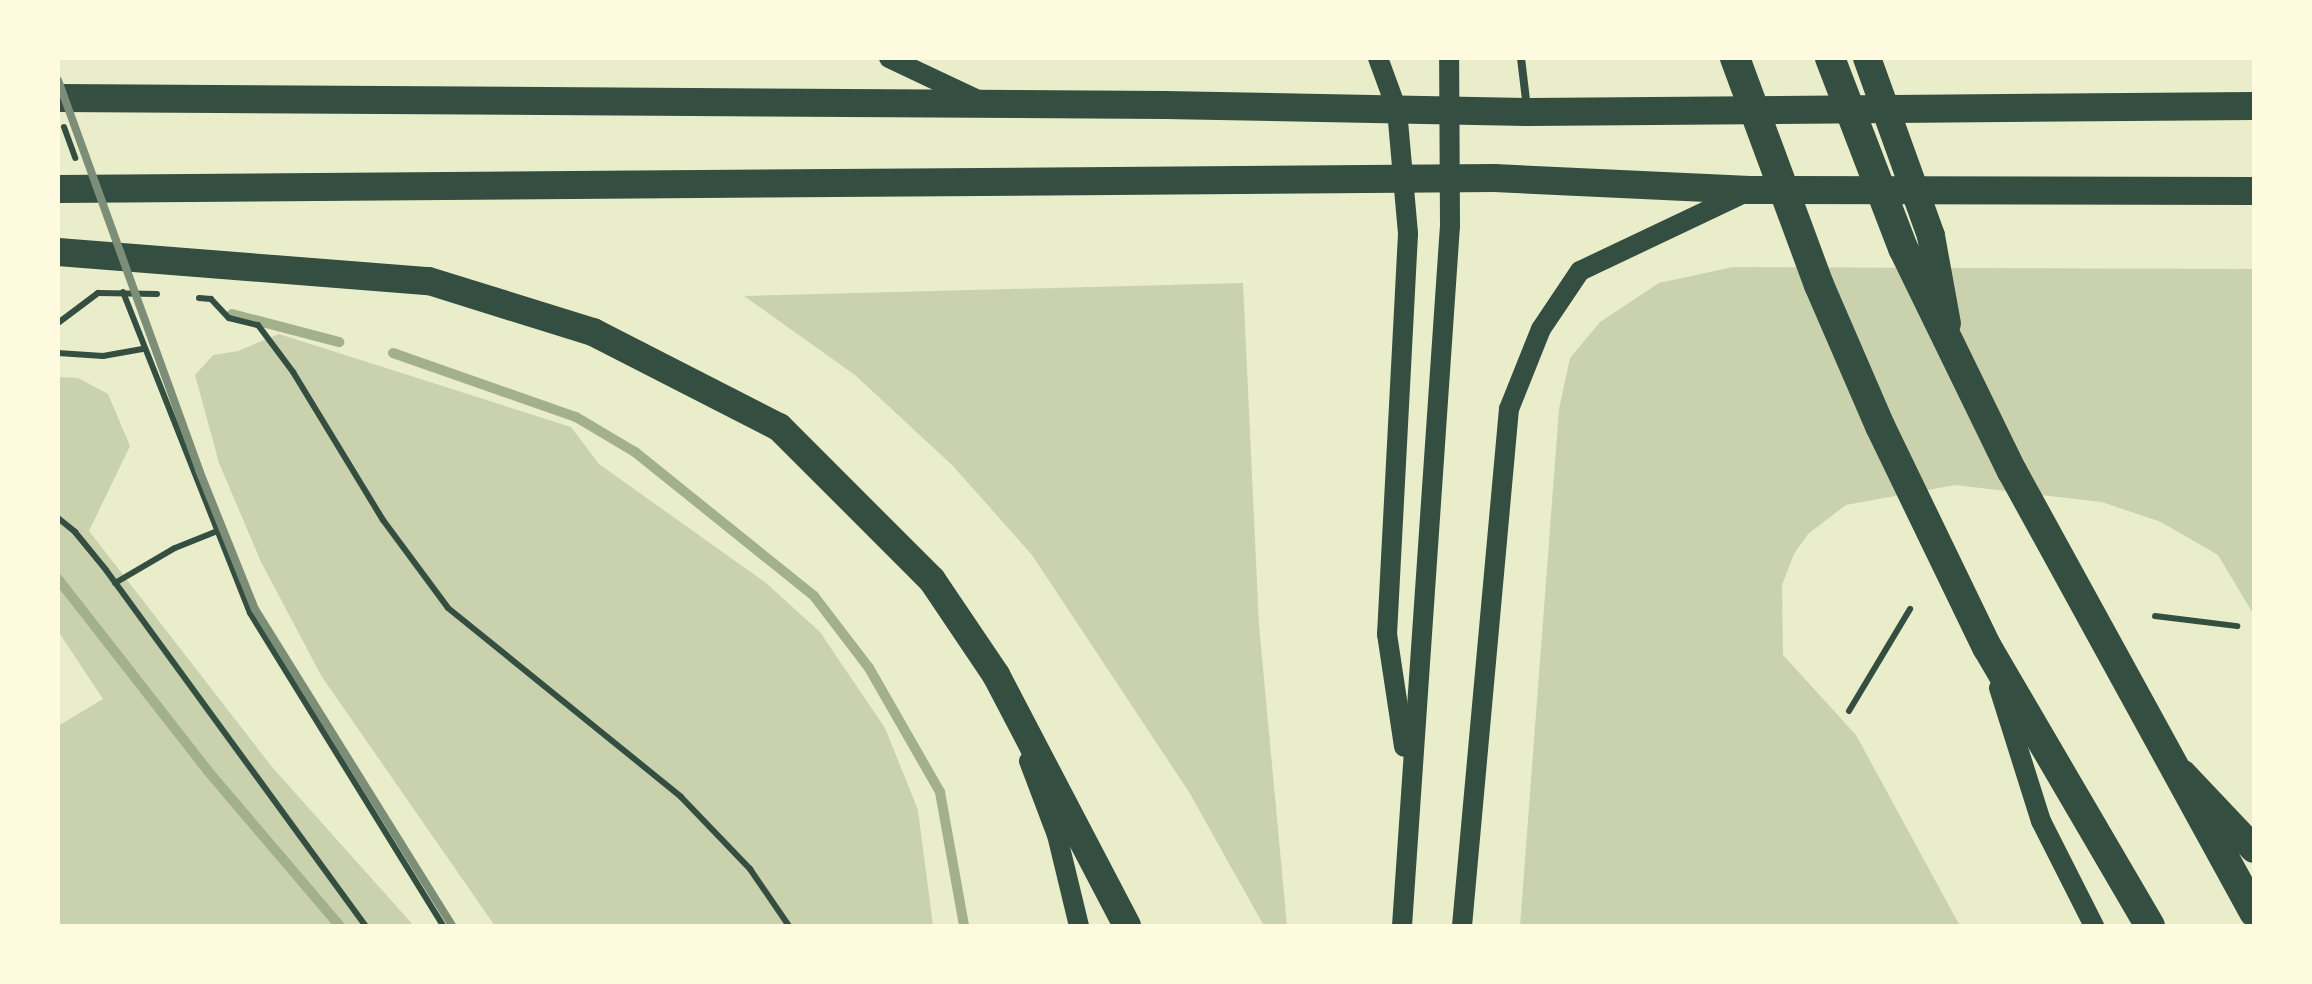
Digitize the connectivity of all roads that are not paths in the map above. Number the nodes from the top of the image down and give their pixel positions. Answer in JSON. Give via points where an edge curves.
{"nodes":[{"id":1,"x":888,"y":58,"type":"edge"},
{"id":2,"x":1378,"y":58,"type":"edge"},
{"id":3,"x":1449,"y":58,"type":"edge"},
{"id":4,"x":1521,"y":58,"type":"edge"},
{"id":5,"x":1735,"y":58,"type":"edge"},
{"id":6,"x":1830,"y":58,"type":"edge"},
{"id":7,"x":1867,"y":58,"type":"edge"},
{"id":8,"x":58,"y":98,"type":"edge"},
{"id":9,"x":986,"y":104,"type":"junction"},
{"id":10,"x":2254,"y":106,"type":"edge"},
{"id":11,"x":1528,"y":112,"type":"junction"},
{"id":12,"x":58,"y":189,"type":"edge"},
{"id":13,"x":1750,"y":190,"type":"junction"},
{"id":14,"x":2254,"y":191,"type":"edge"},
{"id":15,"x":58,"y":252,"type":"edge"},
{"id":16,"x":1950,"y":346,"type":"junction"},
{"id":17,"x":1987,"y":648,"type":"junction"},
{"id":18,"x":996,"y":675,"type":"junction"},
{"id":19,"x":2177,"y":767,"type":"junction"},
{"id":20,"x":1409,"y":784,"type":"junction"},
{"id":21,"x":2254,"y":849,"type":"edge"},
{"id":22,"x":2254,"y":912,"type":"edge"},
{"id":23,"x":1079,"y":926,"type":"edge"},
{"id":24,"x":1127,"y":926,"type":"edge"},
{"id":25,"x":1402,"y":926,"type":"edge"},
{"id":26,"x":1465,"y":926,"type":"edge"},
{"id":27,"x":2094,"y":926,"type":"edge"},
{"id":28,"x":2150,"y":926,"type":"edge"}],
"edges":[{"from":1,"to":9,"type":"main road"},
{"from":2,"to":20,"type":"main road","via":[[1397,110],[1408,234],[1387,634]]},
{"from":3,"to":20,"type":"main road","via":[[1450,226]]},
{"from":4,"to":11,"type":"lane"},
{"from":5,"to":17,"type":"highway","via":[[1818,285]]},
{"from":6,"to":16,"type":"highway","via":[[1903,248]]},
{"from":7,"to":16,"type":"highway","via":[[1931,236]]},
{"from":8,"to":9,"type":"highway"},
{"from":9,"to":11,"type":"highway"},
{"from":10,"to":11,"type":"highway"},
{"from":12,"to":13,"type":"highway","via":[[1494,178]]},
{"from":13,"to":14,"type":"highway"},
{"from":13,"to":26,"type":"main road","via":[[1580,271],[1541,329],[1508,409]]},
{"from":15,"to":18,"type":"highway","via":[[430,281],[592,332],[779,427],[932,580]]},
{"from":16,"to":19,"type":"highway"},
{"from":17,"to":27,"type":"main road","via":[[2041,821]]},
{"from":17,"to":28,"type":"highway"},
{"from":18,"to":23,"type":"main road","via":[[1057,835]]},
{"from":18,"to":24,"type":"highway"},
{"from":19,"to":21,"type":"highway"},
{"from":19,"to":22,"type":"highway"},
{"from":20,"to":25,"type":"main road"}]}
